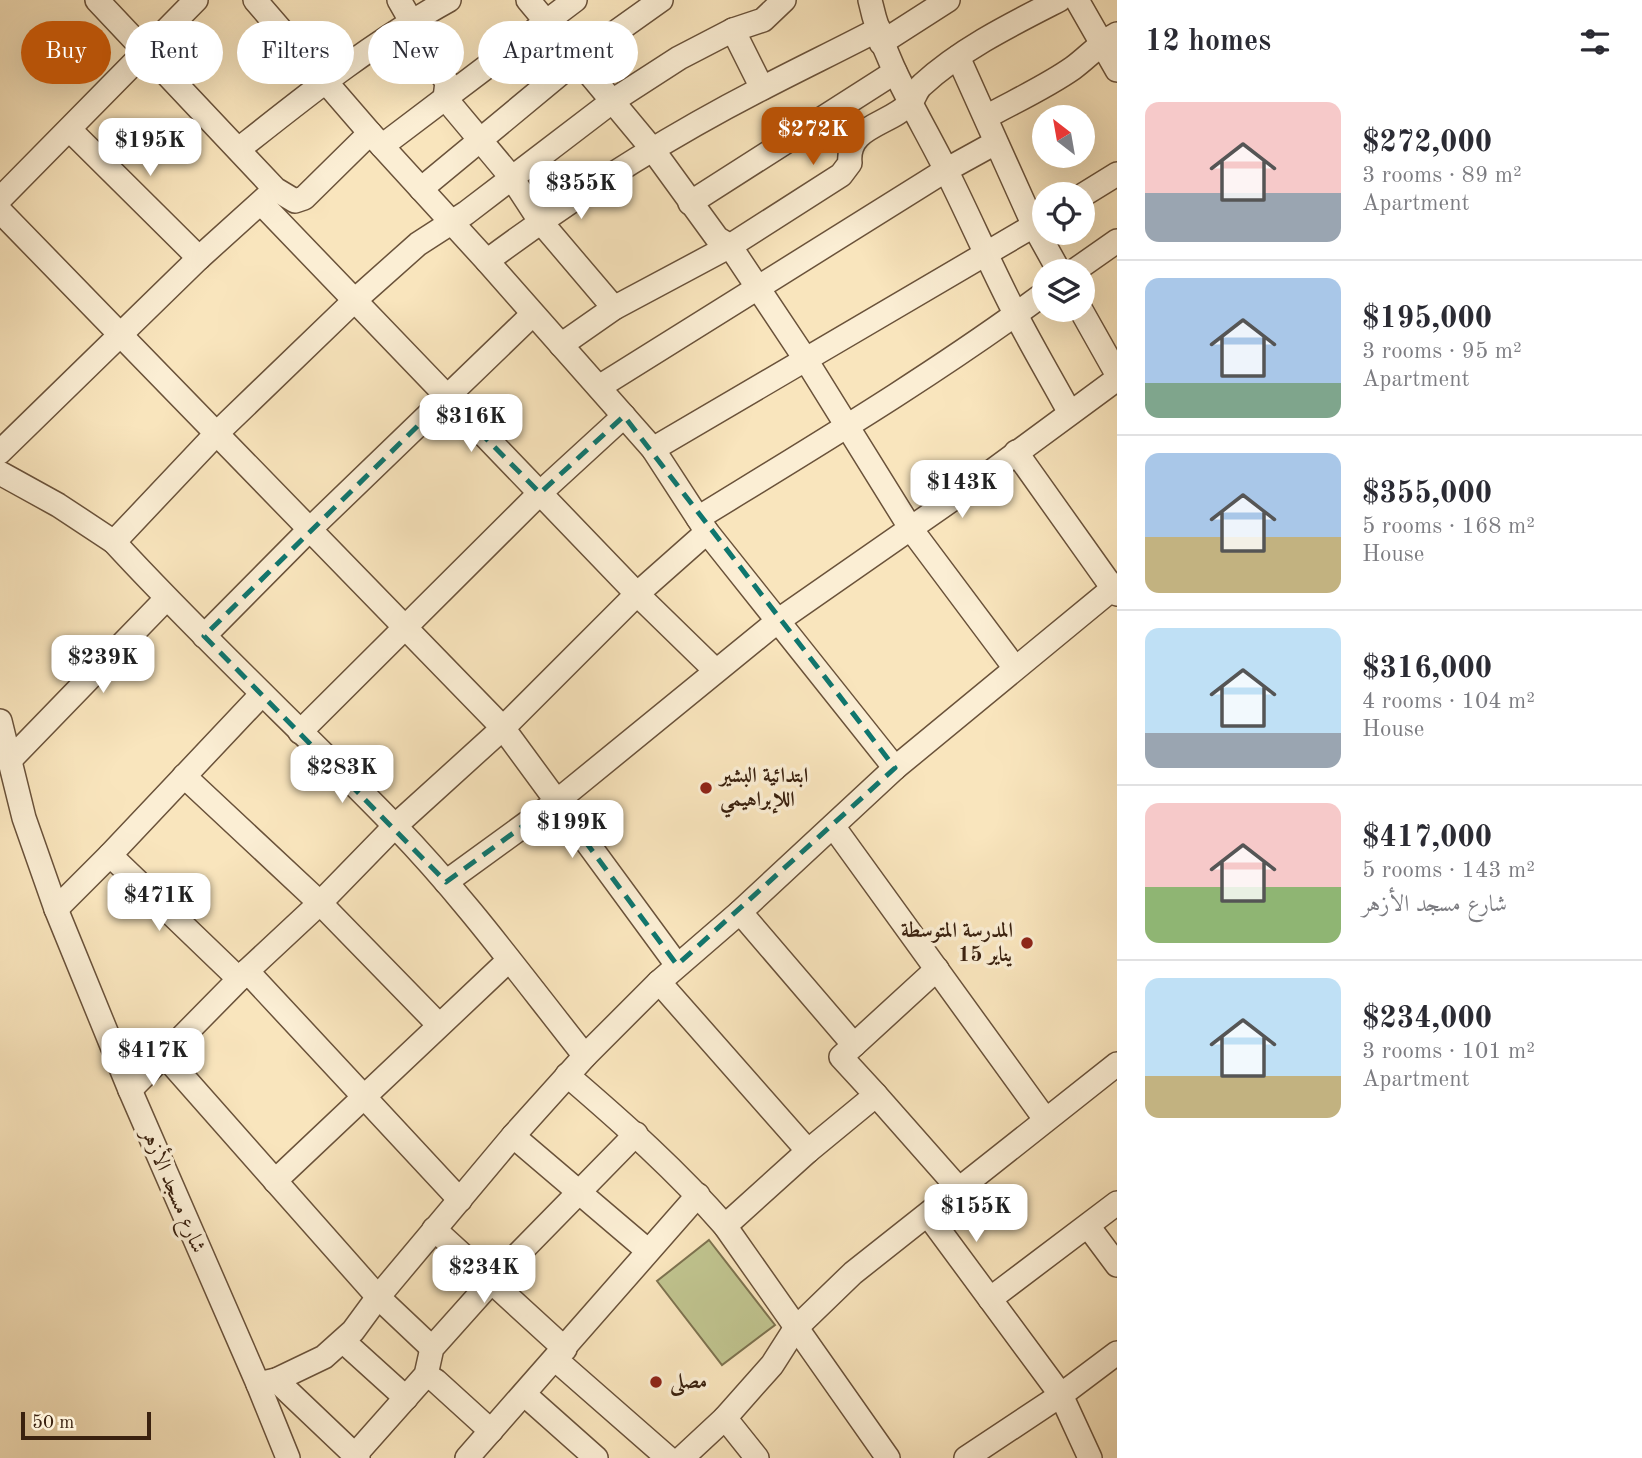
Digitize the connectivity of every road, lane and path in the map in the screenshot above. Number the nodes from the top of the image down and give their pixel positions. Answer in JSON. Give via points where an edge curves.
{"nodes":[{"id":1,"x":97,"y":0,"type":"edge"},
{"id":2,"x":196,"y":0,"type":"edge"},
{"id":3,"x":255,"y":0,"type":"edge"},
{"id":4,"x":399,"y":0,"type":"edge"},
{"id":5,"x":449,"y":0,"type":"edge"},
{"id":6,"x":528,"y":0,"type":"edge"},
{"id":7,"x":575,"y":0,"type":"edge"},
{"id":8,"x":661,"y":0,"type":"edge"},
{"id":9,"x":784,"y":0,"type":"edge"},
{"id":10,"x":870,"y":0,"type":"edge"},
{"id":11,"x":948,"y":0,"type":"edge"},
{"id":12,"x":1059,"y":0,"type":"edge"},
{"id":13,"x":1077,"y":0,"type":"edge"},
{"id":14,"x":546,"y":20,"type":"junction"},
{"id":15,"x":176,"y":21,"type":"edge"},
{"id":16,"x":274,"y":21,"type":"edge"},
{"id":17,"x":411,"y":21,"type":"joint"},
{"id":18,"x":631,"y":21,"type":"edge"},
{"id":19,"x":125,"y":29,"type":"edge"},
{"id":20,"x":733,"y":30,"type":"junction"},
{"id":21,"x":880,"y":36,"type":"junction"},
{"id":22,"x":1109,"y":38,"type":"edge"},
{"id":23,"x":958,"y":57,"type":"junction"},
{"id":24,"x":1117,"y":70,"type":"edge"},
{"id":25,"x":895,"y":72,"type":"junction"},
{"id":26,"x":125,"y":74,"type":"edge"},
{"id":27,"x":177,"y":84,"type":"edge"},
{"id":28,"x":321,"y":84,"type":"edge"},
{"id":29,"x":329,"y":84,"type":"edge"},
{"id":30,"x":447,"y":84,"type":"edge"},
{"id":31,"x":548,"y":84,"type":"edge"},
{"id":32,"x":600,"y":84,"type":"edge"},
{"id":33,"x":762,"y":89,"type":"junction"},
{"id":34,"x":445,"y":98,"type":"junction"},
{"id":35,"x":614,"y":100,"type":"junction"},
{"id":36,"x":911,"y":103,"type":"junction"},
{"id":37,"x":986,"y":117,"type":"junction"},
{"id":38,"x":70,"y":130,"type":"junction"},
{"id":39,"x":376,"y":139,"type":"junction"},
{"id":40,"x":480,"y":141,"type":"junction"},
{"id":41,"x":995,"y":143,"type":"junction"},
{"id":42,"x":239,"y":149,"type":"junction"},
{"id":43,"x":653,"y":150,"type":"junction"},
{"id":44,"x":946,"y":170,"type":"junction"},
{"id":45,"x":1117,"y":174,"type":"edge"},
{"id":46,"x":512,"y":178,"type":"junction"},
{"id":47,"x":421,"y":188,"type":"junction"},
{"id":48,"x":1095,"y":188,"type":"edge"},
{"id":49,"x":268,"y":196,"type":"junction"},
{"id":50,"x":0,"y":199,"type":"edge"},
{"id":51,"x":690,"y":203,"type":"junction"},
{"id":52,"x":1032,"y":209,"type":"edge"},
{"id":53,"x":0,"y":211,"type":"edge"},
{"id":54,"x":540,"y":221,"type":"junction"},
{"id":55,"x":451,"y":222,"type":"junction"},
{"id":56,"x":1032,"y":226,"type":"edge"},
{"id":57,"x":1117,"y":241,"type":"edge"},
{"id":58,"x":730,"y":246,"type":"junction"},
{"id":59,"x":986,"y":254,"type":"junction"},
{"id":60,"x":199,"y":258,"type":"junction"},
{"id":61,"x":1091,"y":259,"type":"edge"},
{"id":62,"x":487,"y":261,"type":"junction"},
{"id":63,"x":759,"y":286,"type":"junction"},
{"id":64,"x":354,"y":301,"type":"junction"},
{"id":65,"x":1032,"y":302,"type":"edge"},
{"id":66,"x":614,"y":308,"type":"junction"},
{"id":67,"x":533,"y":314,"type":"junction"},
{"id":68,"x":1016,"y":314,"type":"junction"},
{"id":69,"x":1087,"y":322,"type":"edge"},
{"id":70,"x":120,"y":335,"type":"junction"},
{"id":71,"x":561,"y":345,"type":"junction"},
{"id":72,"x":806,"y":360,"type":"junction"},
{"id":73,"x":1117,"y":377,"type":"edge"},
{"id":74,"x":600,"y":387,"type":"junction"},
{"id":75,"x":446,"y":398,"type":"junction"},
{"id":76,"x":1070,"y":413,"type":"junction"},
{"id":77,"x":624,"y":416,"type":"junction"},
{"id":78,"x":846,"y":427,"type":"junction"},
{"id":79,"x":217,"y":433,"type":"junction"},
{"id":80,"x":653,"y":449,"type":"junction"},
{"id":81,"x":0,"y":452,"type":"edge"},
{"id":82,"x":1016,"y":452,"type":"junction"},
{"id":83,"x":0,"y":472,"type":"edge"},
{"id":84,"x":540,"y":493,"type":"junction"},
{"id":85,"x":702,"y":525,"type":"junction"},
{"id":86,"x":911,"y":529,"type":"junction"},
{"id":87,"x":309,"y":530,"type":"junction"},
{"id":88,"x":114,"y":542,"type":"junction"},
{"id":89,"x":1116,"y":589,"type":"edge"},
{"id":90,"x":637,"y":594,"type":"junction"},
{"id":91,"x":166,"y":598,"type":"junction"},
{"id":92,"x":779,"y":620,"type":"junction"},
{"id":93,"x":406,"y":628,"type":"junction"},
{"id":94,"x":204,"y":636,"type":"junction"},
{"id":95,"x":1015,"y":668,"type":"junction"},
{"id":96,"x":715,"y":670,"type":"junction"},
{"id":97,"x":262,"y":694,"type":"junction"},
{"id":98,"x":0,"y":721,"type":"edge"},
{"id":99,"x":503,"y":728,"type":"junction"},
{"id":100,"x":300,"y":732,"type":"junction"},
{"id":101,"x":9,"y":761,"type":"junction"},
{"id":102,"x":895,"y":768,"type":"junction"},
{"id":103,"x":184,"y":776,"type":"junction"},
{"id":104,"x":556,"y":802,"type":"junction"},
{"id":105,"x":395,"y":826,"type":"junction"},
{"id":106,"x":833,"y":827,"type":"junction"},
{"id":107,"x":110,"y":855,"type":"junction"},
{"id":108,"x":446,"y":882,"type":"junction"},
{"id":109,"x":320,"y":903,"type":"junction"},
{"id":110,"x":56,"y":909,"type":"junction"},
{"id":111,"x":740,"y":912,"type":"junction"},
{"id":112,"x":509,"y":960,"type":"junction"},
{"id":113,"x":677,"y":965,"type":"junction"},
{"id":114,"x":937,"y":969,"type":"junction"},
{"id":115,"x":243,"y":975,"type":"junction"},
{"id":116,"x":659,"y":982,"type":"junction"},
{"id":117,"x":439,"y":1026,"type":"junction"},
{"id":118,"x":854,"y":1045,"type":"junction"},
{"id":119,"x":164,"y":1055,"type":"junction"},
{"id":120,"x":585,"y":1056,"type":"junction"},
{"id":121,"x":1117,"y":1064,"type":"edge"},
{"id":122,"x":567,"y":1075,"type":"junction"},
{"id":123,"x":130,"y":1090,"type":"junction"},
{"id":124,"x":876,"y":1095,"type":"junction"},
{"id":125,"x":364,"y":1097,"type":"junction"},
{"id":126,"x":1045,"y":1119,"type":"junction"},
{"id":127,"x":636,"y":1134,"type":"junction"},
{"id":128,"x":513,"y":1136,"type":"junction"},
{"id":129,"x":808,"y":1151,"type":"junction"},
{"id":130,"x":275,"y":1181,"type":"junction"},
{"id":131,"x":959,"y":1189,"type":"junction"},
{"id":132,"x":580,"y":1193,"type":"junction"},
{"id":133,"x":698,"y":1195,"type":"junction"},
{"id":134,"x":460,"y":1200,"type":"junction"},
{"id":135,"x":1117,"y":1203,"type":"edge"},
{"id":136,"x":928,"y":1215,"type":"junction"},
{"id":137,"x":725,"y":1226,"type":"junction"},
{"id":138,"x":1088,"y":1226,"type":"junction"},
{"id":139,"x":434,"y":1229,"type":"junction"},
{"id":140,"x":647,"y":1250,"type":"junction"},
{"id":141,"x":1117,"y":1265,"type":"edge"},
{"id":142,"x":491,"y":1282,"type":"junction"},
{"id":143,"x":378,"y":1297,"type":"junction"},
{"id":144,"x":990,"y":1299,"type":"junction"},
{"id":145,"x":795,"y":1329,"type":"junction"},
{"id":146,"x":343,"y":1341,"type":"junction"},
{"id":147,"x":432,"y":1348,"type":"junction"},
{"id":148,"x":1117,"y":1353,"type":"edge"},
{"id":149,"x":560,"y":1354,"type":"junction"},
{"id":150,"x":426,"y":1375,"type":"junction"},
{"id":151,"x":267,"y":1382,"type":"junction"},
{"id":152,"x":524,"y":1394,"type":"junction"},
{"id":153,"x":1061,"y":1395,"type":"junction"},
{"id":154,"x":406,"y":1398,"type":"junction"},
{"id":155,"x":725,"y":1418,"type":"junction"},
{"id":156,"x":491,"y":1431,"type":"junction"},
{"id":157,"x":976,"y":1455,"type":"edge"},
{"id":158,"x":356,"y":1456,"type":"edge"},
{"id":159,"x":288,"y":1458,"type":"edge"},
{"id":160,"x":467,"y":1458,"type":"edge"},
{"id":161,"x":596,"y":1458,"type":"edge"},
{"id":162,"x":668,"y":1458,"type":"edge"},
{"id":163,"x":682,"y":1458,"type":"edge"},
{"id":164,"x":757,"y":1458,"type":"edge"},
{"id":165,"x":888,"y":1458,"type":"edge"},
{"id":166,"x":1090,"y":1458,"type":"edge"}],
"edges":[{"from":1,"to":19,"type":"street"},
{"from":2,"to":15,"type":"street"},
{"from":3,"to":16,"type":"street"},
{"from":4,"to":17,"type":"street"},
{"from":5,"to":17,"type":"street"},
{"from":6,"to":14,"type":"street"},
{"from":7,"to":14,"type":"street"},
{"from":8,"to":18,"type":"street"},
{"from":9,"to":20,"type":"street","via":[[763,20]]},
{"from":10,"to":21,"type":"street"},
{"from":11,"to":21,"type":"street"},
{"from":12,"to":23,"type":"street"},
{"from":13,"to":22,"type":"street"},
{"from":14,"to":34,"type":"street"},
{"from":20,"to":33,"type":"street"},
{"from":20,"to":35,"type":"street"},
{"from":21,"to":25,"type":"street"},
{"from":21,"to":33,"type":"street"},
{"from":22,"to":24,"type":"street"},
{"from":22,"to":37,"type":"street","via":[[1058,78]]},
{"from":23,"to":36,"type":"street","via":[[919,87]]},
{"from":23,"to":37,"type":"street"},
{"from":25,"to":36,"type":"street"},
{"from":25,"to":51,"type":"street"},
{"from":26,"to":38,"type":"street"},
{"from":27,"to":42,"type":"street"},
{"from":28,"to":42,"type":"street"},
{"from":29,"to":39,"type":"street"},
{"from":30,"to":34,"type":"street"},
{"from":31,"to":40,"type":"street"},
{"from":32,"to":35,"type":"street"},
{"from":33,"to":43,"type":"street"},
{"from":34,"to":39,"type":"street"},
{"from":34,"to":40,"type":"street"},
{"from":35,"to":43,"type":"street"},
{"from":35,"to":46,"type":"street"},
{"from":36,"to":44,"type":"street"},
{"from":36,"to":58,"type":"street","via":[[853,142],[849,163],[841,174]]},
{"from":37,"to":41,"type":"street"},
{"from":38,"to":50,"type":"street"},
{"from":38,"to":60,"type":"street"},
{"from":39,"to":47,"type":"street"},
{"from":39,"to":49,"type":"street","via":[[301,200]]},
{"from":40,"to":46,"type":"street"},
{"from":40,"to":47,"type":"street"},
{"from":41,"to":44,"type":"street"},
{"from":41,"to":52,"type":"street"},
{"from":42,"to":49,"type":"street"},
{"from":43,"to":51,"type":"street"},
{"from":43,"to":54,"type":"street"},
{"from":44,"to":59,"type":"street"},
{"from":44,"to":63,"type":"street"},
{"from":45,"to":48,"type":"street"},
{"from":46,"to":54,"type":"street"},
{"from":46,"to":55,"type":"street"},
{"from":47,"to":55,"type":"street"},
{"from":49,"to":60,"type":"street"},
{"from":49,"to":64,"type":"street"},
{"from":51,"to":58,"type":"street","via":[[717,238]]},
{"from":53,"to":70,"type":"street"},
{"from":54,"to":62,"type":"street"},
{"from":54,"to":66,"type":"street"},
{"from":55,"to":62,"type":"street"},
{"from":55,"to":64,"type":"street","via":[[418,244]]},
{"from":56,"to":59,"type":"street"},
{"from":57,"to":61,"type":"street"},
{"from":58,"to":63,"type":"street"},
{"from":58,"to":66,"type":"street"},
{"from":59,"to":68,"type":"street"},
{"from":59,"to":72,"type":"street"},
{"from":60,"to":70,"type":"street"},
{"from":62,"to":67,"type":"street"},
{"from":63,"to":72,"type":"street"},
{"from":63,"to":74,"type":"street"},
{"from":64,"to":75,"type":"street"},
{"from":64,"to":79,"type":"street"},
{"from":65,"to":68,"type":"street"},
{"from":66,"to":71,"type":"street"},
{"from":67,"to":71,"type":"street"},
{"from":67,"to":75,"type":"street"},
{"from":68,"to":76,"type":"street"},
{"from":68,"to":78,"type":"street"},
{"from":69,"to":73,"type":"street"},
{"from":70,"to":79,"type":"street"},
{"from":70,"to":81,"type":"street"},
{"from":71,"to":74,"type":"street"},
{"from":72,"to":78,"type":"street"},
{"from":72,"to":80,"type":"street"},
{"from":73,"to":76,"type":"street"},
{"from":74,"to":77,"type":"street"},
{"from":75,"to":84,"type":"street"},
{"from":75,"to":87,"type":"street"},
{"from":76,"to":82,"type":"street"},
{"from":77,"to":80,"type":"street"},
{"from":77,"to":84,"type":"street"},
{"from":78,"to":85,"type":"street"},
{"from":78,"to":86,"type":"street"},
{"from":79,"to":87,"type":"street"},
{"from":79,"to":88,"type":"street"},
{"from":80,"to":85,"type":"street"},
{"from":82,"to":86,"type":"street"},
{"from":82,"to":89,"type":"street"},
{"from":83,"to":88,"type":"street"},
{"from":84,"to":90,"type":"street"},
{"from":84,"to":93,"type":"street"},
{"from":85,"to":90,"type":"street"},
{"from":85,"to":92,"type":"street"},
{"from":86,"to":92,"type":"street"},
{"from":86,"to":95,"type":"street"},
{"from":87,"to":93,"type":"street"},
{"from":87,"to":94,"type":"street"},
{"from":88,"to":91,"type":"street"},
{"from":89,"to":95,"type":"street"},
{"from":90,"to":96,"type":"street"},
{"from":90,"to":99,"type":"street"},
{"from":91,"to":94,"type":"street"},
{"from":91,"to":101,"type":"street"},
{"from":92,"to":96,"type":"street"},
{"from":92,"to":102,"type":"street"},
{"from":93,"to":99,"type":"street"},
{"from":93,"to":100,"type":"street"},
{"from":94,"to":97,"type":"street"},
{"from":95,"to":102,"type":"street"},
{"from":96,"to":104,"type":"street"},
{"from":97,"to":100,"type":"street"},
{"from":97,"to":103,"type":"street"},
{"from":98,"to":101,"type":"street","name":"شارع مسجد الأزهر"},
{"from":99,"to":104,"type":"street"},
{"from":99,"to":105,"type":"street"},
{"from":100,"to":105,"type":"street"},
{"from":101,"to":110,"type":"street","name":"شارع مسجد الأزهر"},
{"from":102,"to":106,"type":"street"},
{"from":103,"to":107,"type":"street"},
{"from":103,"to":109,"type":"street"},
{"from":104,"to":108,"type":"street"},
{"from":104,"to":113,"type":"street"},
{"from":105,"to":108,"type":"street"},
{"from":105,"to":109,"type":"street"},
{"from":106,"to":111,"type":"street"},
{"from":106,"to":114,"type":"street"},
{"from":107,"to":110,"type":"street"},
{"from":107,"to":115,"type":"street"},
{"from":108,"to":112,"type":"street"},
{"from":109,"to":115,"type":"street"},
{"from":109,"to":117,"type":"street"},
{"from":110,"to":123,"type":"street","name":"شارع مسجد الأزهر"},
{"from":111,"to":113,"type":"street"},
{"from":111,"to":118,"type":"street"},
{"from":112,"to":117,"type":"street"},
{"from":112,"to":120,"type":"street"},
{"from":113,"to":116,"type":"street"},
{"from":114,"to":118,"type":"street"},
{"from":114,"to":126,"type":"street"},
{"from":115,"to":119,"type":"street"},
{"from":115,"to":125,"type":"street"},
{"from":116,"to":120,"type":"street"},
{"from":116,"to":129,"type":"street"},
{"from":117,"to":125,"type":"street"},
{"from":118,"to":124,"type":"street","via":[[841,1057]]},
{"from":119,"to":123,"type":"street"},
{"from":119,"to":130,"type":"street"},
{"from":120,"to":122,"type":"street"},
{"from":121,"to":126,"type":"street"},
{"from":122,"to":127,"type":"street"},
{"from":122,"to":128,"type":"street"},
{"from":123,"to":151,"type":"street","name":"شارع مسجد الأزهر"},
{"from":124,"to":129,"type":"street"},
{"from":124,"to":131,"type":"street"},
{"from":125,"to":130,"type":"street"},
{"from":125,"to":134,"type":"street"},
{"from":126,"to":131,"type":"street"},
{"from":127,"to":132,"type":"street"},
{"from":127,"to":133,"type":"street"},
{"from":128,"to":132,"type":"street"},
{"from":128,"to":134,"type":"street"},
{"from":129,"to":137,"type":"street"},
{"from":130,"to":143,"type":"street"},
{"from":131,"to":136,"type":"street"},
{"from":132,"to":140,"type":"street"},
{"from":132,"to":142,"type":"street"},
{"from":133,"to":137,"type":"street"},
{"from":133,"to":140,"type":"street"},
{"from":134,"to":139,"type":"street"},
{"from":135,"to":138,"type":"street"},
{"from":136,"to":144,"type":"street"},
{"from":136,"to":145,"type":"street","via":[[853,1273]]},
{"from":137,"to":145,"type":"street"},
{"from":138,"to":141,"type":"street"},
{"from":138,"to":144,"type":"street"},
{"from":139,"to":142,"type":"street"},
{"from":139,"to":143,"type":"street"},
{"from":140,"to":149,"type":"street"},
{"from":142,"to":147,"type":"street"},
{"from":142,"to":149,"type":"street"},
{"from":143,"to":146,"type":"street"},
{"from":143,"to":147,"type":"street"},
{"from":144,"to":153,"type":"street"},
{"from":145,"to":155,"type":"street","via":[[772,1365]]},
{"from":145,"to":165,"type":"street"},
{"from":146,"to":151,"type":"street","via":[[324,1357]]},
{"from":146,"to":154,"type":"street"},
{"from":147,"to":150,"type":"street"},
{"from":148,"to":153,"type":"street"},
{"from":149,"to":152,"type":"street"},
{"from":149,"to":162,"type":"street"},
{"from":150,"to":154,"type":"street"},
{"from":150,"to":156,"type":"street"},
{"from":151,"to":158,"type":"street"},
{"from":151,"to":159,"type":"street","name":"شارع مسجد الأزهر"},
{"from":152,"to":156,"type":"street"},
{"from":152,"to":161,"type":"street"},
{"from":153,"to":157,"type":"street"},
{"from":153,"to":166,"type":"street"},
{"from":154,"to":158,"type":"street"},
{"from":155,"to":163,"type":"street"},
{"from":155,"to":164,"type":"street"},
{"from":156,"to":160,"type":"street"}]}
